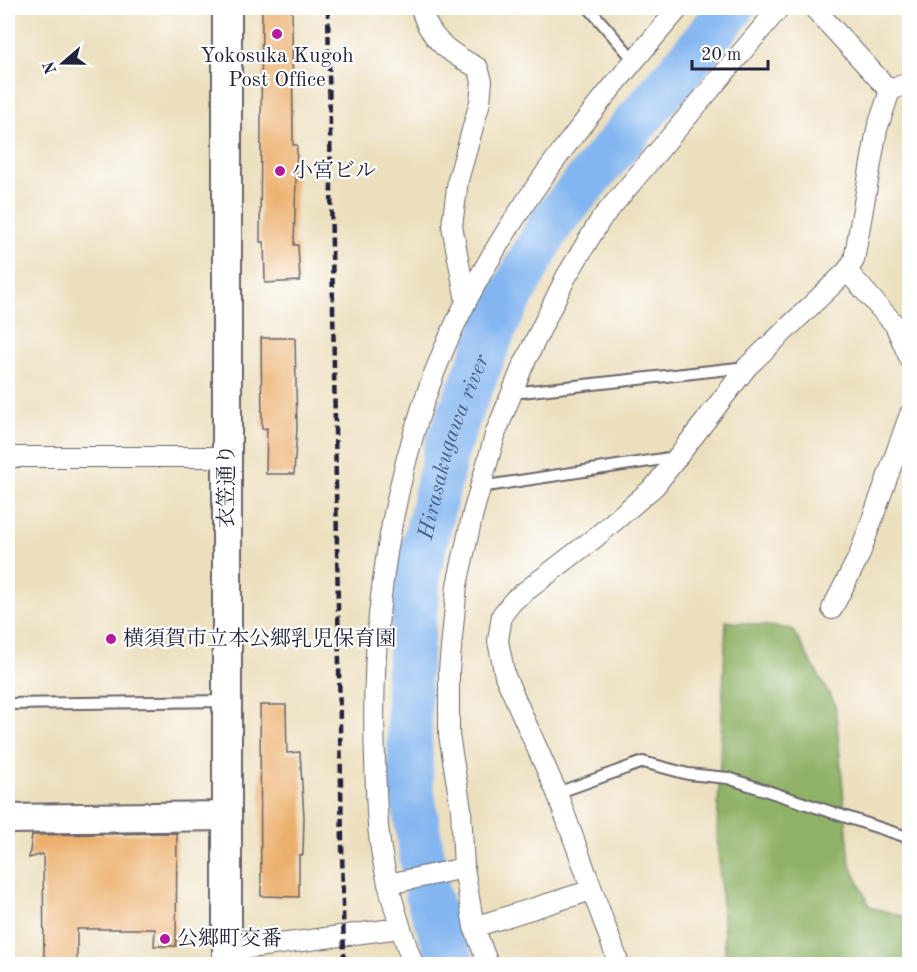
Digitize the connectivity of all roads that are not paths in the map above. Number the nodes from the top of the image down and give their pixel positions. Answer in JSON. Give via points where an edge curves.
{"nodes":[{"id":1,"x":227,"y":8,"type":"edge"},
{"id":2,"x":421,"y":8,"type":"edge"},
{"id":3,"x":589,"y":8,"type":"edge"},
{"id":4,"x":679,"y":8,"type":"edge"},
{"id":5,"x":778,"y":8,"type":"edge"},
{"id":6,"x":814,"y":8,"type":"edge"},
{"id":7,"x":634,"y":60,"type":"junction"},
{"id":8,"x":909,"y":81,"type":"edge"},
{"id":9,"x":890,"y":91,"type":"junction"},
{"id":10,"x":847,"y":271,"type":"junction"},
{"id":11,"x":466,"y":301,"type":"junction"},
{"id":12,"x":909,"y":359,"type":"edge"},
{"id":13,"x":747,"y":367,"type":"junction"},
{"id":14,"x":512,"y":393,"type":"junction"},
{"id":15,"x":909,"y":414,"type":"edge"},
{"id":16,"x":8,"y":457,"type":"edge"},
{"id":17,"x":226,"y":457,"type":"junction"},
{"id":18,"x":679,"y":457,"type":"junction"},
{"id":19,"x":480,"y":487,"type":"junction"},
{"id":20,"x":832,"y":609,"type":"dead end"},
{"id":21,"x":226,"y":701,"type":"junction"},
{"id":22,"x":8,"y":704,"type":"edge"},
{"id":23,"x":557,"y":793,"type":"junction"},
{"id":24,"x":227,"y":816,"type":"junction"},
{"id":25,"x":8,"y":819,"type":"edge"},
{"id":26,"x":909,"y":838,"type":"edge"},
{"id":27,"x":461,"y":868,"type":"junction"},
{"id":28,"x":391,"y":883,"type":"junction"},
{"id":29,"x":592,"y":890,"type":"junction"},
{"id":30,"x":474,"y":927,"type":"junction"},
{"id":31,"x":400,"y":928,"type":"junction"},
{"id":32,"x":227,"y":958,"type":"edge"},
{"id":33,"x":413,"y":964,"type":"edge"},
{"id":34,"x":488,"y":964,"type":"edge"},
{"id":35,"x":620,"y":964,"type":"edge"}],
"edges":[{"from":1,"to":17,"type":"street","name":"衣笠通り"},
{"from":2,"to":11,"type":"street","via":[[434,39],[477,68],[483,81],[458,180],[452,226]]},
{"from":3,"to":7,"type":"lane"},
{"from":4,"to":7,"type":"street"},
{"from":5,"to":14,"type":"street","via":[[601,219],[566,277]]},
{"from":6,"to":9,"type":"street"},
{"from":7,"to":11,"type":"street","via":[[551,162]]},
{"from":8,"to":9,"type":"street"},
{"from":9,"to":10,"type":"street","via":[[877,129],[854,260]]},
{"from":10,"to":12,"type":"street","via":[[895,325]]},
{"from":10,"to":13,"type":"street"},
{"from":11,"to":28,"type":"street","via":[[416,426],[384,564],[377,613],[375,772],[380,842]]},
{"from":13,"to":14,"type":"lane"},
{"from":13,"to":18,"type":"street"},
{"from":14,"to":19,"type":"street"},
{"from":15,"to":20,"type":"street","via":[[859,556]]},
{"from":16,"to":17,"type":"street"},
{"from":17,"to":21,"type":"street","name":"衣笠通り"},
{"from":18,"to":19,"type":"lane"},
{"from":18,"to":23,"type":"street","via":[[655,486],[514,600],[502,615],[498,641],[505,676]]},
{"from":19,"to":27,"type":"street","via":[[457,585],[449,670],[449,735],[461,809]]},
{"from":21,"to":22,"type":"lane"},
{"from":21,"to":24,"type":"street","name":"衣笠通り"},
{"from":23,"to":26,"type":"lane","via":[[643,762],[688,774],[728,778]]},
{"from":23,"to":29,"type":"street"},
{"from":24,"to":25,"type":"street"},
{"from":24,"to":32,"type":"street","name":"衣笠通り"},
{"from":27,"to":28,"type":"street"},
{"from":27,"to":30,"type":"street"},
{"from":28,"to":31,"type":"street"},
{"from":29,"to":30,"type":"street"},
{"from":29,"to":35,"type":"street"},
{"from":30,"to":34,"type":"street"},
{"from":31,"to":32,"type":"street"},
{"from":31,"to":33,"type":"street"}]}
